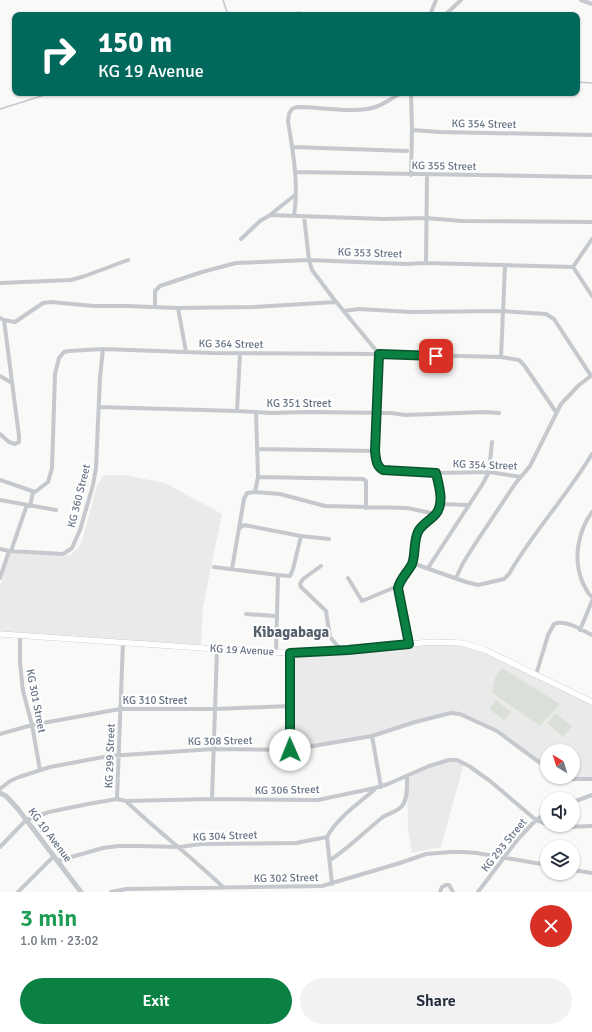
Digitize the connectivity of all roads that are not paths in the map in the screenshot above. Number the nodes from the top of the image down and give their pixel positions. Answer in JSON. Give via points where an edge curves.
{"nodes":[{"id":1,"x":436,"y":0,"type":"edge"},
{"id":2,"x":461,"y":0,"type":"edge"},
{"id":3,"x":581,"y":0,"type":"edge"},
{"id":4,"x":592,"y":4,"type":"edge"},
{"id":5,"x":431,"y":12,"type":"edge"},
{"id":6,"x":448,"y":12,"type":"edge"},
{"id":7,"x":396,"y":96,"type":"edge"},
{"id":8,"x":411,"y":96,"type":"edge"},
{"id":9,"x":412,"y":130,"type":"junction"},
{"id":10,"x":592,"y":135,"type":"edge"},
{"id":11,"x":292,"y":147,"type":"junction"},
{"id":12,"x":407,"y":151,"type":"dead end"},
{"id":13,"x":295,"y":172,"type":"junction"},
{"id":14,"x":411,"y":175,"type":"junction"},
{"id":15,"x":427,"y":175,"type":"junction"},
{"id":16,"x":592,"y":177,"type":"edge"},
{"id":17,"x":295,"y":195,"type":"junction"},
{"id":18,"x":270,"y":215,"type":"junction"},
{"id":19,"x":294,"y":216,"type":"junction"},
{"id":20,"x":304,"y":216,"type":"junction"},
{"id":21,"x":426,"y":218,"type":"junction"},
{"id":22,"x":592,"y":222,"type":"edge"},
{"id":23,"x":241,"y":239,"type":"dead end"},
{"id":24,"x":592,"y":239,"type":"edge"},
{"id":25,"x":128,"y":260,"type":"dead end"},
{"id":26,"x":309,"y":260,"type":"junction"},
{"id":27,"x":426,"y":263,"type":"junction"},
{"id":28,"x":504,"y":266,"type":"junction"},
{"id":29,"x":573,"y":267,"type":"junction"},
{"id":30,"x":0,"y":283,"type":"edge"},
{"id":31,"x":592,"y":296,"type":"edge"},
{"id":32,"x":336,"y":302,"type":"junction"},
{"id":33,"x":155,"y":307,"type":"junction"},
{"id":34,"x":178,"y":308,"type":"junction"},
{"id":35,"x":344,"y":311,"type":"junction"},
{"id":36,"x":502,"y":311,"type":"junction"},
{"id":37,"x":2,"y":319,"type":"edge"},
{"id":38,"x":103,"y":349,"type":"junction"},
{"id":39,"x":186,"y":352,"type":"junction"},
{"id":40,"x":240,"y":353,"type":"junction"},
{"id":41,"x":379,"y":354,"type":"junction"},
{"id":42,"x":501,"y":357,"type":"junction"},
{"id":43,"x":592,"y":375,"type":"edge"},
{"id":44,"x":0,"y":376,"type":"edge"},
{"id":45,"x":12,"y":383,"type":"junction"},
{"id":46,"x":99,"y":408,"type":"junction"},
{"id":47,"x":237,"y":411,"type":"junction"},
{"id":48,"x":256,"y":412,"type":"junction"},
{"id":49,"x":556,"y":412,"type":"junction"},
{"id":50,"x":377,"y":413,"type":"junction"},
{"id":51,"x":499,"y":413,"type":"dead end"},
{"id":52,"x":0,"y":434,"type":"edge"},
{"id":53,"x":492,"y":442,"type":"dead end"},
{"id":54,"x":257,"y":449,"type":"junction"},
{"id":55,"x":375,"y":451,"type":"junction"},
{"id":56,"x":592,"y":454,"type":"edge"},
{"id":57,"x":489,"y":472,"type":"junction"},
{"id":58,"x":436,"y":473,"type":"junction"},
{"id":59,"x":521,"y":476,"type":"junction"},
{"id":60,"x":258,"y":477,"type":"junction"},
{"id":61,"x":0,"y":480,"type":"edge"},
{"id":62,"x":33,"y":492,"type":"junction"},
{"id":63,"x":255,"y":492,"type":"junction"},
{"id":64,"x":0,"y":500,"type":"edge"},
{"id":65,"x":441,"y":504,"type":"junction"},
{"id":66,"x":468,"y":505,"type":"junction"},
{"id":67,"x":28,"y":506,"type":"junction"},
{"id":68,"x":366,"y":508,"type":"junction"},
{"id":69,"x":56,"y":510,"type":"dead end"},
{"id":70,"x":592,"y":512,"type":"edge"},
{"id":71,"x":436,"y":514,"type":"junction"},
{"id":72,"x":240,"y":528,"type":"junction"},
{"id":73,"x":300,"y":536,"type":"junction"},
{"id":74,"x":329,"y":539,"type":"dead end"},
{"id":75,"x":0,"y":549,"type":"edge"},
{"id":76,"x":10,"y":551,"type":"junction"},
{"id":77,"x":412,"y":563,"type":"junction"},
{"id":78,"x":320,"y":566,"type":"dead end"},
{"id":79,"x":214,"y":567,"type":"dead end"},
{"id":80,"x":428,"y":568,"type":"junction"},
{"id":81,"x":232,"y":570,"type":"junction"},
{"id":82,"x":278,"y":576,"type":"junction"},
{"id":83,"x":0,"y":578,"type":"edge"},
{"id":84,"x":348,"y":578,"type":"dead end"},
{"id":85,"x":456,"y":578,"type":"junction"},
{"id":86,"x":398,"y":586,"type":"junction"},
{"id":87,"x":592,"y":597,"type":"edge"},
{"id":88,"x":592,"y":601,"type":"edge"},
{"id":89,"x":246,"y":614,"type":"dead end"},
{"id":90,"x":276,"y":616,"type":"junction"},
{"id":91,"x":580,"y":630,"type":"junction"},
{"id":92,"x":0,"y":634,"type":"edge"},
{"id":93,"x":592,"y":635,"type":"edge"},
{"id":94,"x":20,"y":636,"type":"junction"},
{"id":95,"x":123,"y":642,"type":"junction"},
{"id":96,"x":409,"y":644,"type":"junction"},
{"id":97,"x":217,"y":649,"type":"junction"},
{"id":98,"x":341,"y":650,"type":"junction"},
{"id":99,"x":276,"y":652,"type":"junction"},
{"id":100,"x":290,"y":653,"type":"junction"},
{"id":101,"x":536,"y":675,"type":"junction"},
{"id":102,"x":592,"y":702,"type":"edge"},
{"id":103,"x":289,"y":706,"type":"junction"},
{"id":104,"x":120,"y":709,"type":"junction"},
{"id":105,"x":215,"y":709,"type":"junction"},
{"id":106,"x":32,"y":725,"type":"junction"},
{"id":107,"x":0,"y":734,"type":"edge"},
{"id":108,"x":372,"y":736,"type":"junction"},
{"id":109,"x":214,"y":749,"type":"junction"},
{"id":110,"x":290,"y":750,"type":"junction"},
{"id":111,"x":119,"y":755,"type":"junction"},
{"id":112,"x":540,"y":763,"type":"edge"},
{"id":113,"x":40,"y":770,"type":"junction"},
{"id":114,"x":407,"y":776,"type":"junction"},
{"id":115,"x":580,"y":779,"type":"edge"},
{"id":116,"x":592,"y":779,"type":"edge"},
{"id":117,"x":381,"y":787,"type":"junction"},
{"id":118,"x":375,"y":788,"type":"junction"},
{"id":119,"x":0,"y":789,"type":"edge"},
{"id":120,"x":0,"y":793,"type":"edge"},
{"id":121,"x":592,"y":795,"type":"edge"},
{"id":122,"x":117,"y":799,"type":"junction"},
{"id":123,"x":212,"y":799,"type":"junction"},
{"id":124,"x":580,"y":799,"type":"edge"},
{"id":125,"x":126,"y":801,"type":"junction"},
{"id":126,"x":540,"y":817,"type":"edge"},
{"id":127,"x":26,"y":820,"type":"junction"},
{"id":128,"x":536,"y":820,"type":"junction"},
{"id":129,"x":540,"y":821,"type":"edge"},
{"id":130,"x":580,"y":826,"type":"edge"},
{"id":131,"x":592,"y":826,"type":"edge"},
{"id":132,"x":327,"y":837,"type":"junction"},
{"id":133,"x":0,"y":847,"type":"edge"},
{"id":134,"x":180,"y":848,"type":"junction"},
{"id":135,"x":504,"y":857,"type":"junction"},
{"id":136,"x":56,"y":859,"type":"junction"},
{"id":137,"x":330,"y":860,"type":"junction"},
{"id":138,"x":540,"y":864,"type":"edge"},
{"id":139,"x":580,"y":871,"type":"edge"},
{"id":140,"x":592,"y":873,"type":"edge"},
{"id":141,"x":332,"y":884,"type":"junction"},
{"id":142,"x":223,"y":887,"type":"junction"},
{"id":143,"x":295,"y":890,"type":"edge"},
{"id":144,"x":480,"y":891,"type":"edge"},
{"id":145,"x":18,"y":892,"type":"edge"},
{"id":146,"x":81,"y":892,"type":"edge"},
{"id":147,"x":111,"y":892,"type":"edge"},
{"id":148,"x":440,"y":892,"type":"edge"},
{"id":149,"x":452,"y":892,"type":"edge"}],
"edges":[{"from":1,"to":5,"type":"street"},
{"from":2,"to":6,"type":"street"},
{"from":3,"to":4,"type":"street"},
{"from":7,"to":11,"type":"street","via":[[372,108],[292,109],[288,121]]},
{"from":8,"to":9,"type":"street"},
{"from":9,"to":10,"type":"street","name":"KG 354 Street"},
{"from":9,"to":14,"type":"street"},
{"from":11,"to":12,"type":"street"},
{"from":11,"to":13,"type":"street"},
{"from":13,"to":14,"type":"street","name":"KG 355 Street"},
{"from":13,"to":17,"type":"street"},
{"from":14,"to":15,"type":"street","name":"KG 355 Street"},
{"from":15,"to":16,"type":"street","name":"KG 355 Street"},
{"from":15,"to":21,"type":"street"},
{"from":17,"to":18,"type":"street"},
{"from":17,"to":19,"type":"street"},
{"from":18,"to":19,"type":"street"},
{"from":18,"to":23,"type":"street"},
{"from":19,"to":20,"type":"street"},
{"from":20,"to":21,"type":"street"},
{"from":20,"to":26,"type":"street"},
{"from":21,"to":22,"type":"street","via":[[462,221]]},
{"from":21,"to":27,"type":"street"},
{"from":24,"to":29,"type":"street"},
{"from":25,"to":30,"type":"street","via":[[71,280]]},
{"from":26,"to":27,"type":"street","name":"KG 353 Street"},
{"from":26,"to":32,"type":"street","via":[[312,270]]},
{"from":26,"to":33,"type":"street","name":"KG 353 Street","via":[[236,263],[202,272],[158,287],[155,291]]},
{"from":27,"to":28,"type":"street","name":"KG 353 Street"},
{"from":28,"to":29,"type":"street","name":"KG 353 Street"},
{"from":28,"to":36,"type":"street"},
{"from":29,"to":31,"type":"street"},
{"from":32,"to":34,"type":"street"},
{"from":32,"to":35,"type":"street"},
{"from":33,"to":34,"type":"street"},
{"from":33,"to":37,"type":"street","via":[[51,302],[43,304],[14,322]]},
{"from":34,"to":39,"type":"street"},
{"from":35,"to":36,"type":"street"},
{"from":35,"to":41,"type":"street"},
{"from":36,"to":42,"type":"street"},
{"from":36,"to":43,"type":"street","via":[[550,316]]},
{"from":37,"to":45,"type":"street"},
{"from":38,"to":39,"type":"street","name":"KG 364 Street"},
{"from":38,"to":46,"type":"street","name":"KG 360 Street"},
{"from":38,"to":62,"type":"street","name":"KG 364 Street","via":[[64,352],[59,358],[55,374],[52,468],[48,482]]},
{"from":39,"to":40,"type":"street","name":"KG 364 Street"},
{"from":40,"to":41,"type":"street","name":"KG 364 Street"},
{"from":40,"to":47,"type":"street"},
{"from":41,"to":42,"type":"street","name":"KG 364 Street"},
{"from":41,"to":50,"type":"street"},
{"from":42,"to":49,"type":"street","name":"KG 364 Street","via":[[519,360],[524,365]]},
{"from":43,"to":49,"type":"street","name":"KG 354 Street","via":[[560,404]]},
{"from":44,"to":45,"type":"street"},
{"from":45,"to":52,"type":"street","via":[[18,442],[11,444]]},
{"from":46,"to":47,"type":"street","name":"KG 351 Street"},
{"from":46,"to":76,"type":"street","name":"KG 360 Street","via":[[93,485],[72,548],[63,554]]},
{"from":47,"to":48,"type":"street","name":"KG 351 Street"},
{"from":48,"to":50,"type":"street","name":"KG 351 Street"},
{"from":48,"to":54,"type":"street"},
{"from":49,"to":59,"type":"street","name":"KG 354 Street","via":[[536,456]]},
{"from":50,"to":51,"type":"street","name":"KG 351 Street"},
{"from":50,"to":55,"type":"street"},
{"from":53,"to":57,"type":"street"},
{"from":54,"to":55,"type":"street"},
{"from":54,"to":60,"type":"street"},
{"from":55,"to":58,"type":"street","via":[[377,464],[383,470]]},
{"from":56,"to":85,"type":"street","via":[[507,577],[478,585]]},
{"from":57,"to":58,"type":"street","name":"KG 354 Street"},
{"from":57,"to":59,"type":"street","name":"KG 354 Street"},
{"from":57,"to":66,"type":"street"},
{"from":58,"to":65,"type":"street","name":"KG 354 Street"},
{"from":59,"to":85,"type":"street","via":[[477,541]]},
{"from":60,"to":63,"type":"street"},
{"from":60,"to":68,"type":"street","via":[[363,479],[366,481]]},
{"from":61,"to":62,"type":"street"},
{"from":62,"to":67,"type":"street"},
{"from":63,"to":68,"type":"street","via":[[280,494],[325,506]]},
{"from":63,"to":72,"type":"street","via":[[247,493],[244,499]]},
{"from":64,"to":67,"type":"street"},
{"from":65,"to":66,"type":"street"},
{"from":65,"to":71,"type":"street"},
{"from":66,"to":80,"type":"street"},
{"from":67,"to":69,"type":"street"},
{"from":67,"to":76,"type":"street"},
{"from":68,"to":71,"type":"street","via":[[407,508]]},
{"from":70,"to":87,"type":"street","via":[[584,525],[577,553],[580,575]]},
{"from":71,"to":77,"type":"street","via":[[418,531]]},
{"from":72,"to":73,"type":"street","via":[[244,525]]},
{"from":72,"to":81,"type":"street"},
{"from":73,"to":74,"type":"street"},
{"from":73,"to":82,"type":"street","via":[[292,573],[288,576]]},
{"from":75,"to":76,"type":"street","name":"KG 360 Street"},
{"from":76,"to":83,"type":"street"},
{"from":77,"to":80,"type":"street"},
{"from":77,"to":86,"type":"street"},
{"from":78,"to":98,"type":"street","via":[[300,584],[326,611],[330,637]]},
{"from":79,"to":81,"type":"street"},
{"from":80,"to":85,"type":"street"},
{"from":81,"to":82,"type":"street"},
{"from":82,"to":90,"type":"street"},
{"from":84,"to":86,"type":"street","via":[[362,601]]},
{"from":86,"to":96,"type":"street"},
{"from":88,"to":91,"type":"street"},
{"from":89,"to":90,"type":"street"},
{"from":90,"to":99,"type":"street"},
{"from":91,"to":93,"type":"street"},
{"from":91,"to":101,"type":"street","via":[[560,622],[554,624]]},
{"from":92,"to":94,"type":"main road","name":"KG 19 Avenue"},
{"from":94,"to":95,"type":"main road","name":"KG 19 Avenue"},
{"from":94,"to":106,"type":"street","name":"KG 301 Street","via":[[21,677]]},
{"from":95,"to":97,"type":"main road","name":"KG 19 Avenue"},
{"from":95,"to":104,"type":"street","name":"KG 299 Street"},
{"from":96,"to":98,"type":"main road","name":"KG 19 Avenue"},
{"from":96,"to":101,"type":"main road","name":"KG 19 Avenue","via":[[442,642],[469,645]]},
{"from":97,"to":99,"type":"main road","name":"KG 19 Avenue"},
{"from":97,"to":105,"type":"street"},
{"from":98,"to":100,"type":"main road","name":"KG 19 Avenue"},
{"from":99,"to":100,"type":"main road","name":"KG 19 Avenue"},
{"from":100,"to":103,"type":"street"},
{"from":101,"to":102,"type":"main road","name":"KG 19 Avenue"},
{"from":103,"to":105,"type":"street","name":"KG 310 Street"},
{"from":103,"to":110,"type":"street"},
{"from":104,"to":105,"type":"street","name":"KG 310 Street"},
{"from":104,"to":106,"type":"street","name":"KG 310 Street"},
{"from":104,"to":111,"type":"street","name":"KG 299 Street"},
{"from":105,"to":109,"type":"street"},
{"from":106,"to":107,"type":"street","name":"KG 310 Street"},
{"from":106,"to":113,"type":"street","name":"KG 301 Street"},
{"from":108,"to":110,"type":"street","name":"KG 308 Street"},
{"from":108,"to":112,"type":"street","name":"KG 308 Street","via":[[441,715],[460,714],[497,731]]},
{"from":108,"to":117,"type":"street"},
{"from":109,"to":110,"type":"street","name":"KG 308 Street"},
{"from":109,"to":111,"type":"street","name":"KG 308 Street"},
{"from":109,"to":123,"type":"street"},
{"from":111,"to":113,"type":"street","name":"KG 308 Street"},
{"from":111,"to":122,"type":"street","name":"KG 299 Street"},
{"from":113,"to":119,"type":"street","name":"KG 308 Street","via":[[10,781]]},
{"from":114,"to":117,"type":"street","name":"KG 306 Street"},
{"from":114,"to":128,"type":"street","name":"KG 306 Street","via":[[440,762],[457,760],[490,781]]},
{"from":114,"to":137,"type":"street","via":[[402,806],[382,818],[352,845]]},
{"from":115,"to":116,"type":"street"},
{"from":117,"to":118,"type":"street","name":"KG 306 Street"},
{"from":118,"to":123,"type":"street","name":"KG 306 Street","via":[[318,800]]},
{"from":118,"to":132,"type":"street","via":[[330,830]]},
{"from":120,"to":127,"type":"street","name":"KG 10 Avenue","via":[[6,796]]},
{"from":121,"to":124,"type":"street"},
{"from":122,"to":125,"type":"street","name":"KG 306 Street"},
{"from":122,"to":127,"type":"street","name":"KG 306 Street","via":[[49,812]]},
{"from":123,"to":125,"type":"street","name":"KG 306 Street"},
{"from":125,"to":134,"type":"street"},
{"from":126,"to":128,"type":"street","name":"KG 293 Street"},
{"from":127,"to":133,"type":"street"},
{"from":127,"to":136,"type":"street","name":"KG 10 Avenue"},
{"from":128,"to":129,"type":"street","name":"KG 306 Street"},
{"from":128,"to":135,"type":"street","name":"KG 293 Street"},
{"from":130,"to":131,"type":"street"},
{"from":132,"to":134,"type":"street","name":"KG 304 Street","via":[[296,843],[201,844]]},
{"from":132,"to":137,"type":"street"},
{"from":134,"to":136,"type":"street","name":"KG 304 Street","via":[[118,846]]},
{"from":134,"to":142,"type":"street"},
{"from":135,"to":138,"type":"street","name":"KG 302 Street"},
{"from":135,"to":141,"type":"street","name":"KG 302 Street","via":[[464,852],[426,854]]},
{"from":135,"to":144,"type":"street","name":"KG 293 Street"},
{"from":136,"to":145,"type":"street"},
{"from":136,"to":146,"type":"street","name":"KG 10 Avenue"},
{"from":137,"to":141,"type":"street"},
{"from":139,"to":140,"type":"street"},
{"from":141,"to":143,"type":"street","name":"KG 302 Street"},
{"from":142,"to":143,"type":"street","name":"KG 302 Street"},
{"from":142,"to":147,"type":"street","name":"KG 302 Street","via":[[126,889]]},
{"from":148,"to":149,"type":"street","via":[[446,885],[449,885]]}]}
